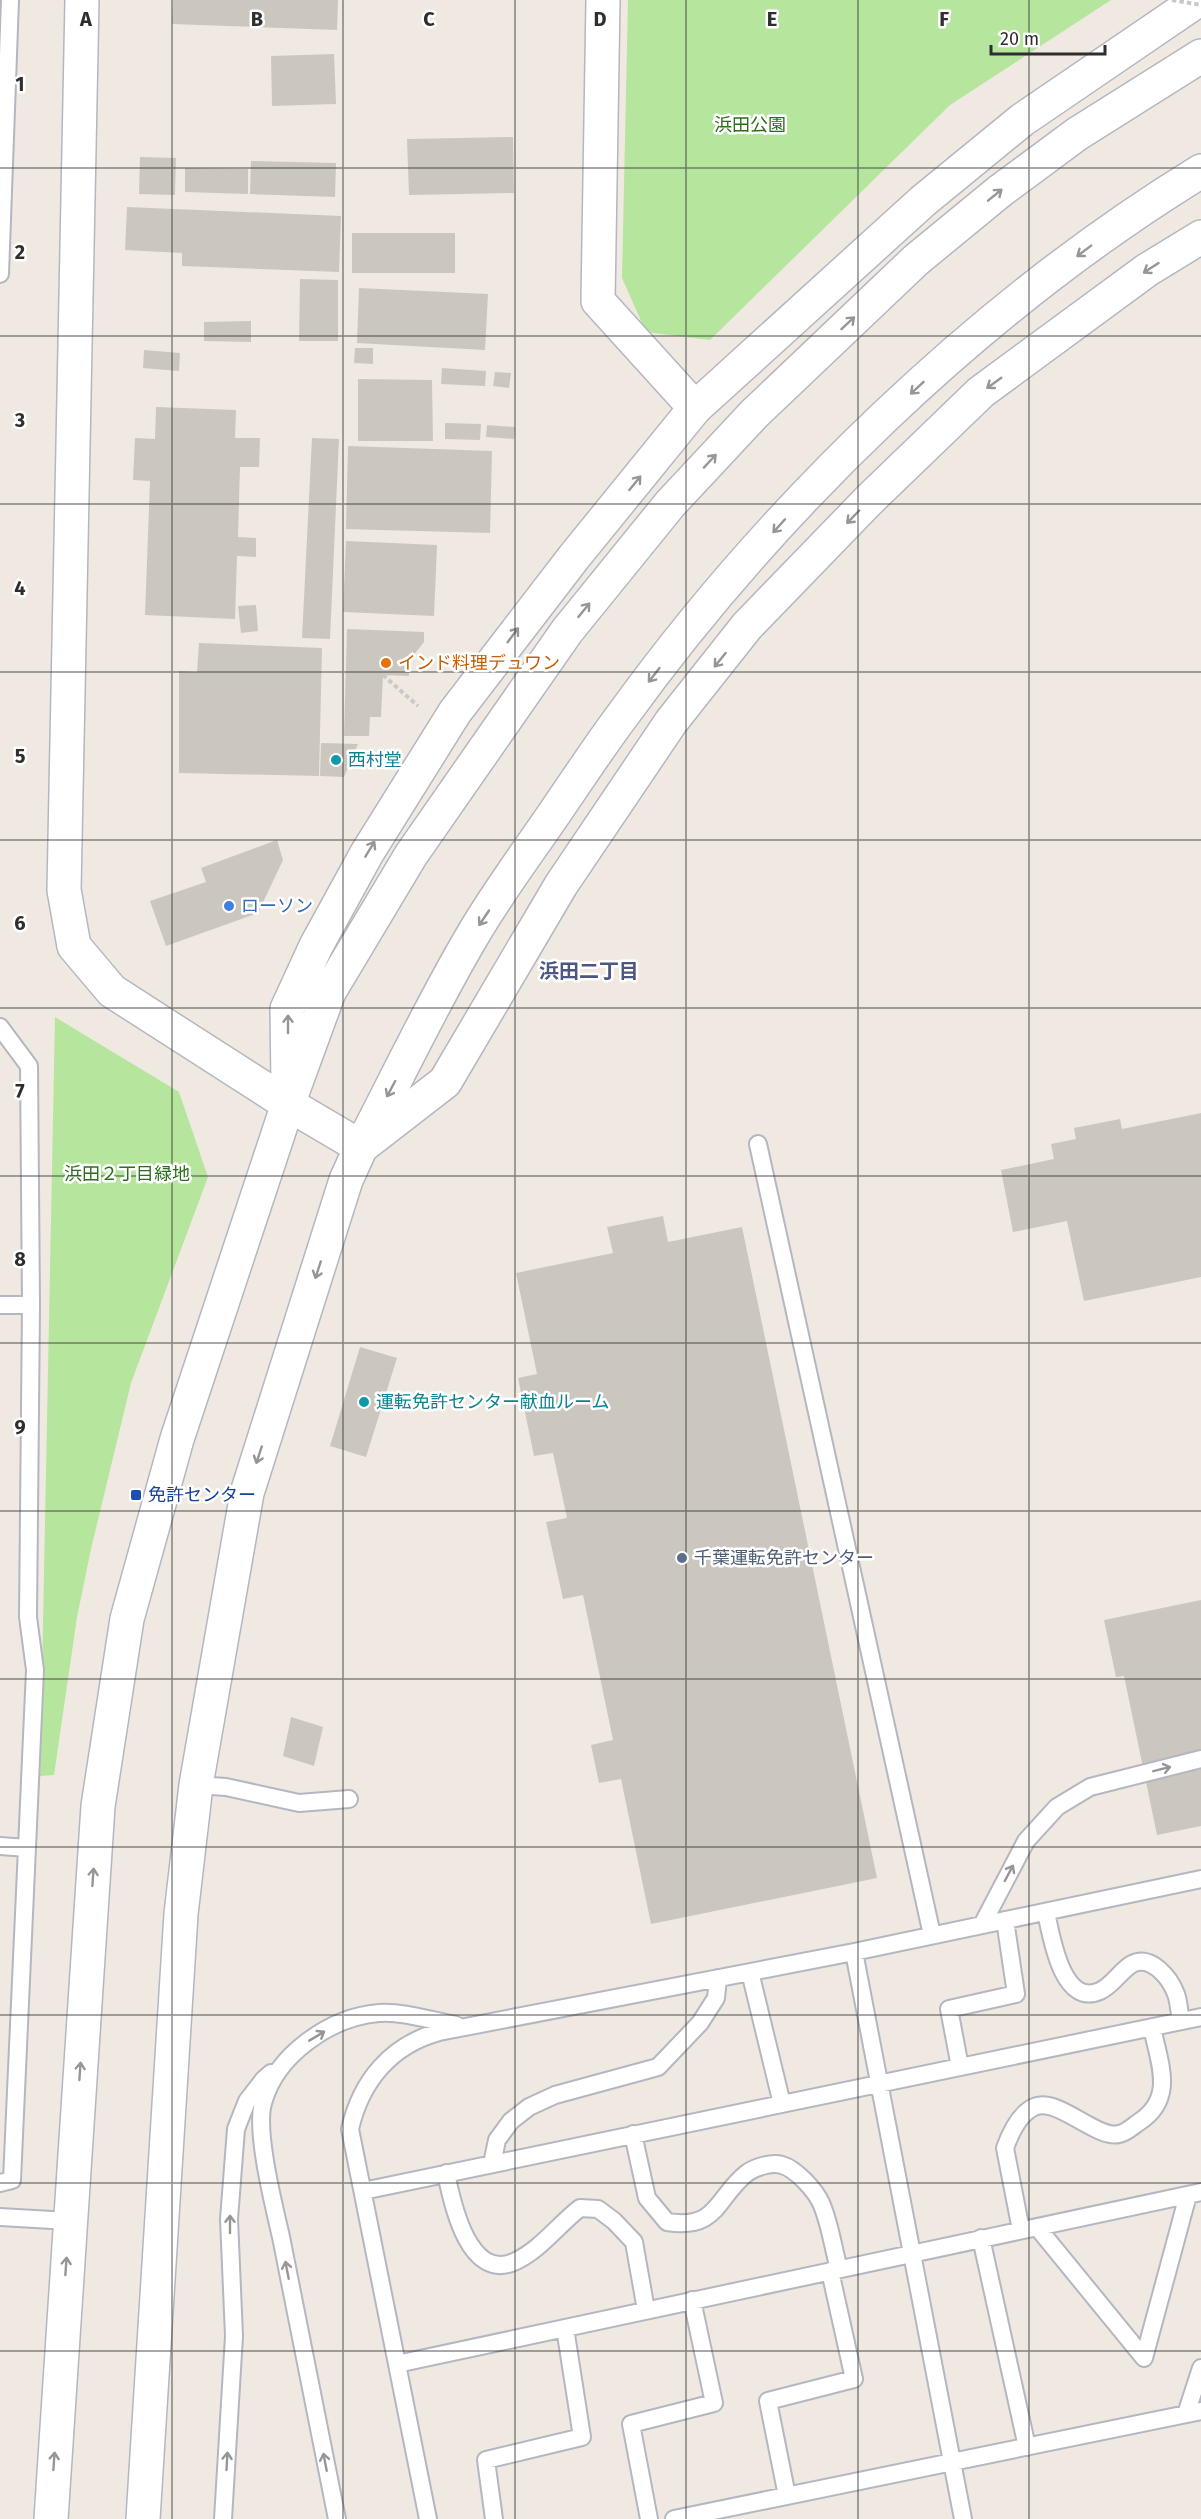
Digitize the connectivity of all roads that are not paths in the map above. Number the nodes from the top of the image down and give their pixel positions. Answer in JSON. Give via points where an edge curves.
{"nodes":[{"id":1,"x":10,"y":0,"type":"edge"},
{"id":2,"x":82,"y":0,"type":"edge"},
{"id":3,"x":603,"y":0,"type":"edge"},
{"id":4,"x":1198,"y":0,"type":"edge"},
{"id":5,"x":1201,"y":56,"type":"edge"},
{"id":6,"x":1201,"y":171,"type":"edge"},
{"id":7,"x":1201,"y":237,"type":"edge"},
{"id":8,"x":0,"y":274,"type":"edge"},
{"id":9,"x":695,"y":408,"type":"junction"},
{"id":10,"x":0,"y":1027,"type":"edge"},
{"id":11,"x":288,"y":1104,"type":"junction"},
{"id":12,"x":758,"y":1144,"type":"dead end"},
{"id":13,"x":361,"y":1147,"type":"junction"},
{"id":14,"x":0,"y":1305,"type":"edge"},
{"id":15,"x":31,"y":1305,"type":"junction"},
{"id":16,"x":1201,"y":1759,"type":"edge"},
{"id":17,"x":196,"y":1785,"type":"junction"},
{"id":18,"x":350,"y":1799,"type":"dead end"},
{"id":19,"x":0,"y":1846,"type":"edge"},
{"id":20,"x":27,"y":1848,"type":"junction"},
{"id":21,"x":1201,"y":1879,"type":"edge"},
{"id":22,"x":1046,"y":1912,"type":"junction"},
{"id":23,"x":1005,"y":1920,"type":"junction"},
{"id":24,"x":982,"y":1925,"type":"junction"},
{"id":25,"x":932,"y":1935,"type":"junction"},
{"id":26,"x":854,"y":1952,"type":"junction"},
{"id":27,"x":750,"y":1972,"type":"junction"},
{"id":28,"x":718,"y":1978,"type":"junction"},
{"id":29,"x":1201,"y":2017,"type":"edge"},
{"id":30,"x":1181,"y":2021,"type":"junction"},
{"id":31,"x":466,"y":2027,"type":"junction"},
{"id":32,"x":1152,"y":2027,"type":"junction"},
{"id":33,"x":286,"y":2061,"type":"junction"},
{"id":34,"x":960,"y":2067,"type":"junction"},
{"id":35,"x":879,"y":2084,"type":"junction"},
{"id":36,"x":782,"y":2104,"type":"junction"},
{"id":37,"x":633,"y":2134,"type":"junction"},
{"id":38,"x":492,"y":2164,"type":"junction"},
{"id":39,"x":446,"y":2173,"type":"junction"},
{"id":40,"x":0,"y":2183,"type":"edge"},
{"id":41,"x":363,"y":2191,"type":"junction"},
{"id":42,"x":1194,"y":2193,"type":"edge"},
{"id":43,"x":0,"y":2217,"type":"edge"},
{"id":44,"x":69,"y":2221,"type":"junction"},
{"id":45,"x":1029,"y":2228,"type":"junction"},
{"id":46,"x":981,"y":2238,"type":"junction"},
{"id":47,"x":912,"y":2253,"type":"junction"},
{"id":48,"x":835,"y":2270,"type":"junction"},
{"id":49,"x":692,"y":2300,"type":"junction"},
{"id":50,"x":646,"y":2310,"type":"junction"},
{"id":51,"x":565,"y":2328,"type":"junction"},
{"id":52,"x":397,"y":2364,"type":"junction"},
{"id":53,"x":1201,"y":2368,"type":"edge"},
{"id":54,"x":1194,"y":2413,"type":"edge"},
{"id":55,"x":1027,"y":2447,"type":"junction"},
{"id":56,"x":952,"y":2462,"type":"junction"},
{"id":57,"x":787,"y":2496,"type":"junction"},
{"id":58,"x":51,"y":2519,"type":"edge"},
{"id":59,"x":142,"y":2519,"type":"edge"},
{"id":60,"x":223,"y":2519,"type":"edge"},
{"id":61,"x":337,"y":2519,"type":"edge"},
{"id":62,"x":428,"y":2519,"type":"edge"},
{"id":63,"x":494,"y":2519,"type":"edge"},
{"id":64,"x":649,"y":2519,"type":"edge"},
{"id":65,"x":675,"y":2519,"type":"edge"},
{"id":66,"x":963,"y":2519,"type":"edge"}],
"edges":[{"from":1,"to":8,"type":"lane"},
{"from":2,"to":11,"type":"street","via":[[64,890],[74,946],[112,991]]},
{"from":3,"to":9,"type":"street","via":[[598,301]]},
{"from":4,"to":9,"type":"street","via":[[1022,120],[932,193]]},
{"from":11,"to":5,"type":"street","one_way":true,"via":[[329,992],[411,855],[567,631],[670,504],[754,414],[916,260],[1077,134]]},
{"from":6,"to":13,"type":"street","one_way":true,"via":[[1149,203],[963,345],[796,506],[714,599],[622,714],[471,938]]},
{"from":7,"to":13,"type":"street","one_way":true,"via":[[1147,270],[981,392],[747,626],[671,722],[561,885],[445,1082]]},
{"from":11,"to":9,"type":"street","one_way":true,"via":[[287,1009],[367,853],[454,712]]},
{"from":10,"to":15,"type":"lane","via":[[29,1066]]},
{"from":11,"to":13,"type":"street"},
{"from":44,"to":11,"type":"street","one_way":true,"via":[[98,1806],[127,1619],[177,1439]]},
{"from":12,"to":25,"type":"lane"},
{"from":13,"to":17,"type":"street","one_way":true,"via":[[346,1180],[247,1493]]},
{"from":14,"to":15,"type":"lane"},
{"from":15,"to":20,"type":"lane","via":[[28,1617],[35,1670]]},
{"from":24,"to":16,"type":"lane","one_way":true,"via":[[1026,1841],[1057,1807],[1090,1787]]},
{"from":17,"to":18,"type":"lane","via":[[226,1787],[298,1803]]},
{"from":17,"to":59,"type":"street","via":[[181,1914]]},
{"from":19,"to":20,"type":"lane"},
{"from":20,"to":40,"type":"lane","via":[[12,2180]]},
{"from":21,"to":22,"type":"lane"},
{"from":22,"to":23,"type":"lane"},
{"from":22,"to":30,"type":"lane","via":[[1066,1980],[1090,1994],[1111,1984],[1132,1964],[1151,1964],[1170,1982]]},
{"from":23,"to":24,"type":"lane"},
{"from":23,"to":34,"type":"lane","via":[[1016,1994],[949,2009]]},
{"from":24,"to":25,"type":"lane"},
{"from":25,"to":26,"type":"lane"},
{"from":26,"to":27,"type":"lane"},
{"from":26,"to":35,"type":"lane"},
{"from":27,"to":28,"type":"lane"},
{"from":27,"to":36,"type":"lane"},
{"from":28,"to":31,"type":"lane"},
{"from":28,"to":38,"type":"lane","via":[[716,1998],[700,2023],[658,2067],[555,2095],[529,2107],[511,2121],[497,2140]]},
{"from":29,"to":30,"type":"lane"},
{"from":30,"to":32,"type":"lane"},
{"from":33,"to":31,"type":"lane","one_way":true,"via":[[336,2025],[379,2013]]},
{"from":31,"to":41,"type":"lane","via":[[424,2036],[408,2045],[377,2069],[366,2085],[350,2129]]},
{"from":32,"to":34,"type":"lane"},
{"from":32,"to":45,"type":"lane","via":[[1163,2084],[1155,2110],[1143,2120],[1119,2135],[1046,2106],[1035,2107],[1013,2130],[1005,2148]]},
{"from":60,"to":33,"type":"lane","one_way":true,"via":[[234,2336],[229,2219],[236,2128],[247,2101],[264,2079]]},
{"from":61,"to":33,"type":"lane","one_way":true,"via":[[260,2122],[271,2083]]},
{"from":34,"to":35,"type":"lane"},
{"from":35,"to":36,"type":"lane"},
{"from":35,"to":47,"type":"lane"},
{"from":36,"to":37,"type":"lane"},
{"from":37,"to":38,"type":"lane"},
{"from":37,"to":48,"type":"lane","via":[[647,2199],[667,2222],[698,2221],[716,2210],[748,2173],[764,2166],[782,2165],[800,2176],[820,2202]]},
{"from":38,"to":39,"type":"lane"},
{"from":39,"to":41,"type":"lane"},
{"from":39,"to":50,"type":"lane","via":[[454,2210],[470,2246],[498,2265],[515,2262],[551,2236],[580,2208],[598,2209],[634,2242]]},
{"from":41,"to":52,"type":"lane"},
{"from":42,"to":45,"type":"lane"},
{"from":42,"to":45,"type":"lane","via":[[1144,2358]]},
{"from":43,"to":44,"type":"lane"},
{"from":58,"to":44,"type":"street","one_way":true},
{"from":45,"to":46,"type":"lane"},
{"from":46,"to":47,"type":"lane"},
{"from":46,"to":55,"type":"lane"},
{"from":47,"to":48,"type":"lane"},
{"from":47,"to":56,"type":"lane"},
{"from":48,"to":49,"type":"lane"},
{"from":48,"to":57,"type":"lane","via":[[854,2379],[768,2401]]},
{"from":49,"to":50,"type":"lane"},
{"from":49,"to":64,"type":"lane","via":[[714,2403],[631,2424]]},
{"from":50,"to":51,"type":"lane"},
{"from":51,"to":52,"type":"lane"},
{"from":51,"to":63,"type":"lane","via":[[582,2437],[486,2460]]},
{"from":52,"to":62,"type":"lane"},
{"from":53,"to":54,"type":"lane"},
{"from":54,"to":55,"type":"lane"},
{"from":55,"to":56,"type":"lane"},
{"from":56,"to":57,"type":"lane"},
{"from":56,"to":66,"type":"lane"},
{"from":57,"to":65,"type":"lane"}]}
